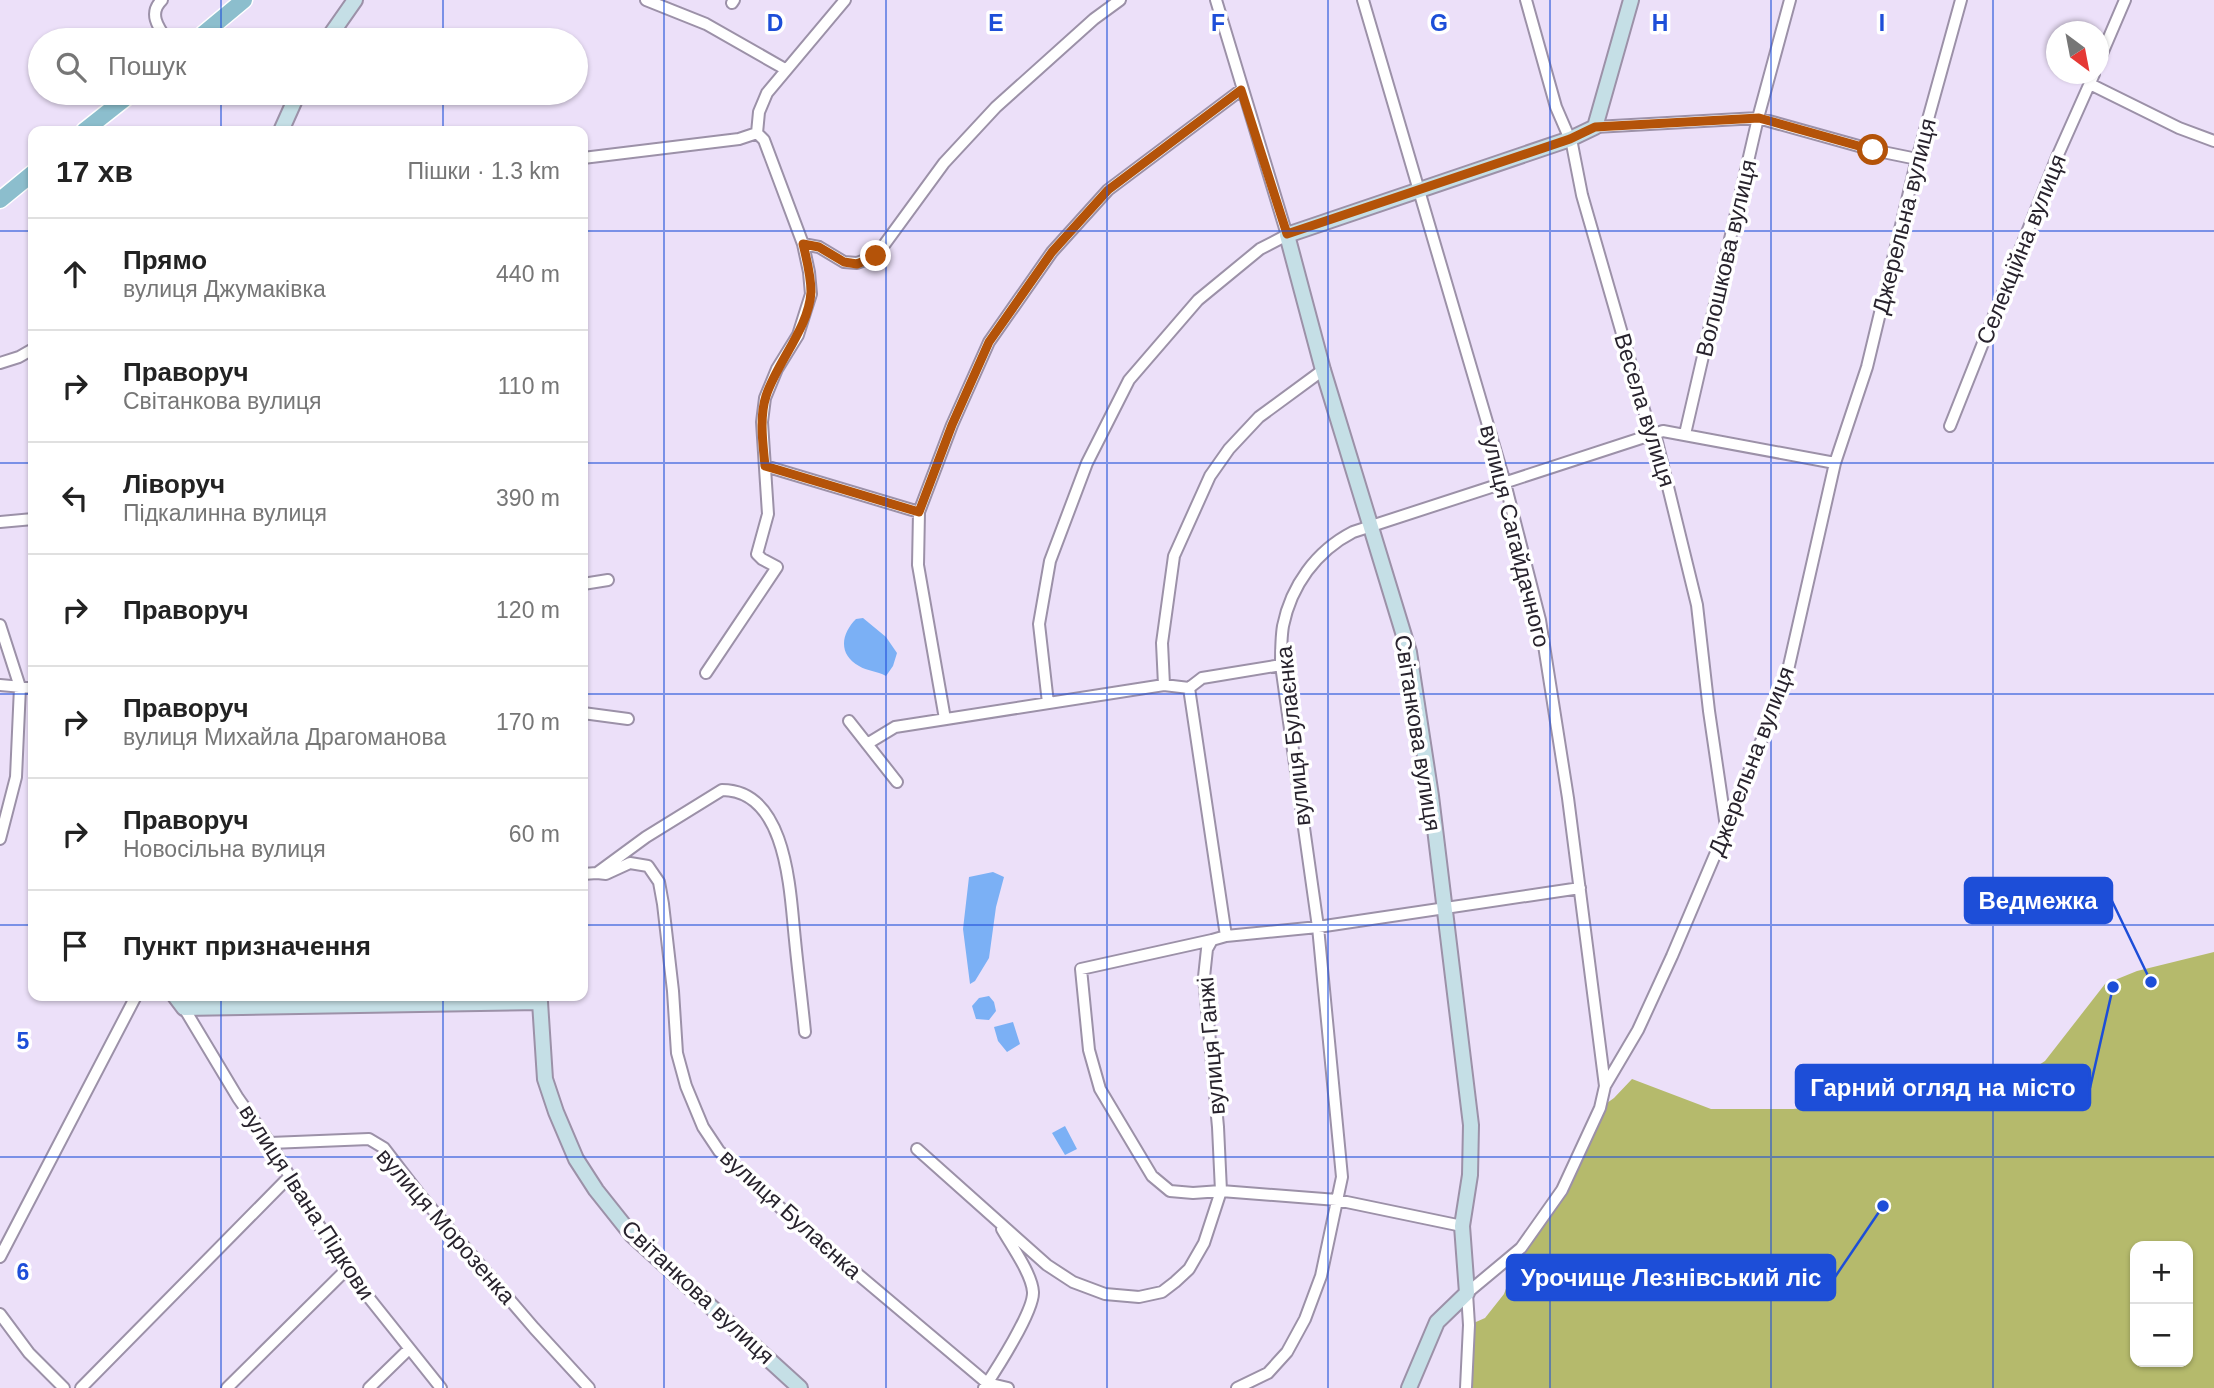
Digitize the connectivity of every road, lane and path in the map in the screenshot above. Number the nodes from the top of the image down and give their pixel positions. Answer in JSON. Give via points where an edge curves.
{"nodes":[{"id":1,"x":162,"y":0,"type":"edge"},
{"id":2,"x":244,"y":0,"type":"edge"},
{"id":3,"x":355,"y":0,"type":"edge"},
{"id":4,"x":646,"y":0,"type":"edge"},
{"id":5,"x":845,"y":0,"type":"edge"},
{"id":6,"x":1120,"y":0,"type":"edge"},
{"id":7,"x":1216,"y":0,"type":"edge"},
{"id":8,"x":1363,"y":0,"type":"edge"},
{"id":9,"x":1526,"y":0,"type":"edge"},
{"id":10,"x":1631,"y":0,"type":"edge"},
{"id":11,"x":1790,"y":0,"type":"edge"},
{"id":12,"x":1961,"y":0,"type":"edge"},
{"id":13,"x":2125,"y":0,"type":"edge"},
{"id":14,"x":161,"y":28,"type":"edge"},
{"id":15,"x":210,"y":28,"type":"edge"},
{"id":16,"x":335,"y":28,"type":"edge"},
{"id":17,"x":2109,"y":38,"type":"edge"},
{"id":18,"x":785,"y":69,"type":"junction"},
{"id":19,"x":2090,"y":84,"type":"edge"},
{"id":20,"x":2101,"y":84,"type":"edge"},
{"id":21,"x":1241,"y":90,"type":"junction"},
{"id":22,"x":117,"y":105,"type":"edge"},
{"id":23,"x":293,"y":105,"type":"edge"},
{"id":24,"x":1759,"y":118,"type":"junction"},
{"id":25,"x":91,"y":126,"type":"edge"},
{"id":26,"x":283,"y":126,"type":"edge"},
{"id":27,"x":1595,"y":127,"type":"junction"},
{"id":28,"x":757,"y":132,"type":"junction"},
{"id":29,"x":1570,"y":139,"type":"junction"},
{"id":30,"x":2214,"y":141,"type":"edge"},
{"id":31,"x":588,"y":157,"type":"edge"},
{"id":32,"x":1917,"y":159,"type":"junction"},
{"id":33,"x":28,"y":177,"type":"edge"},
{"id":34,"x":1418,"y":191,"type":"junction"},
{"id":35,"x":0,"y":200,"type":"edge"},
{"id":36,"x":1287,"y":234,"type":"junction"},
{"id":37,"x":803,"y":244,"type":"junction"},
{"id":38,"x":28,"y":352,"type":"edge"},
{"id":39,"x":0,"y":363,"type":"edge"},
{"id":40,"x":1323,"y":370,"type":"junction"},
{"id":41,"x":1950,"y":426,"type":"dead end"},
{"id":42,"x":1651,"y":434,"type":"junction"},
{"id":43,"x":1685,"y":434,"type":"junction"},
{"id":44,"x":1836,"y":463,"type":"junction"},
{"id":45,"x":765,"y":466,"type":"junction"},
{"id":46,"x":1505,"y":483,"type":"junction"},
{"id":47,"x":919,"y":512,"type":"junction"},
{"id":48,"x":28,"y":519,"type":"edge"},
{"id":49,"x":0,"y":522,"type":"edge"},
{"id":50,"x":1370,"y":525,"type":"junction"},
{"id":51,"x":608,"y":580,"type":"dead end"},
{"id":52,"x":588,"y":583,"type":"edge"},
{"id":53,"x":0,"y":625,"type":"edge"},
{"id":54,"x":1281,"y":664,"type":"junction"},
{"id":55,"x":706,"y":673,"type":"dead end"},
{"id":56,"x":0,"y":685,"type":"edge"},
{"id":57,"x":1164,"y":685,"type":"junction"},
{"id":58,"x":20,"y":687,"type":"junction"},
{"id":59,"x":28,"y":688,"type":"edge"},
{"id":60,"x":1189,"y":688,"type":"junction"},
{"id":61,"x":1048,"y":703,"type":"junction"},
{"id":62,"x":588,"y":714,"type":"edge"},
{"id":63,"x":628,"y":719,"type":"dead end"},
{"id":64,"x":945,"y":719,"type":"junction"},
{"id":65,"x":849,"y":721,"type":"dead end"},
{"id":66,"x":867,"y":744,"type":"junction"},
{"id":67,"x":897,"y":782,"type":"dead end"},
{"id":68,"x":3,"y":815,"type":"edge"},
{"id":69,"x":1726,"y":829,"type":"junction"},
{"id":70,"x":0,"y":839,"type":"edge"},
{"id":71,"x":597,"y":873,"type":"junction"},
{"id":72,"x":588,"y":874,"type":"edge"},
{"id":73,"x":1580,"y":888,"type":"junction"},
{"id":74,"x":1443,"y":908,"type":"junction"},
{"id":75,"x":1318,"y":927,"type":"junction"},
{"id":76,"x":1226,"y":936,"type":"junction"},
{"id":77,"x":1212,"y":940,"type":"junction"},
{"id":78,"x":133,"y":1001,"type":"edge"},
{"id":79,"x":179,"y":1001,"type":"edge"},
{"id":80,"x":461,"y":1001,"type":"edge"},
{"id":81,"x":540,"y":1001,"type":"edge"},
{"id":82,"x":184,"y":1008,"type":"junction"},
{"id":83,"x":805,"y":1032,"type":"dead end"},
{"id":84,"x":1605,"y":1086,"type":"junction"},
{"id":85,"x":270,"y":1143,"type":"junction"},
{"id":86,"x":917,"y":1149,"type":"dead end"},
{"id":87,"x":289,"y":1177,"type":"junction"},
{"id":88,"x":1221,"y":1191,"type":"junction"},
{"id":89,"x":1337,"y":1200,"type":"junction"},
{"id":90,"x":997,"y":1220,"type":"junction"},
{"id":91,"x":1462,"y":1226,"type":"junction"},
{"id":92,"x":0,"y":1257,"type":"edge"},
{"id":93,"x":348,"y":1268,"type":"junction"},
{"id":94,"x":1467,"y":1293,"type":"junction"},
{"id":95,"x":0,"y":1314,"type":"edge"},
{"id":96,"x":408,"y":1350,"type":"junction"},
{"id":97,"x":986,"y":1386,"type":"edge"},
{"id":98,"x":64,"y":1388,"type":"edge"},
{"id":99,"x":81,"y":1388,"type":"edge"},
{"id":100,"x":227,"y":1388,"type":"edge"},
{"id":101,"x":369,"y":1388,"type":"edge"},
{"id":102,"x":441,"y":1388,"type":"edge"},
{"id":103,"x":589,"y":1388,"type":"edge"},
{"id":104,"x":800,"y":1388,"type":"edge"},
{"id":105,"x":1009,"y":1388,"type":"edge"},
{"id":106,"x":1237,"y":1388,"type":"edge"},
{"id":107,"x":1409,"y":1388,"type":"edge"},
{"id":108,"x":1466,"y":1388,"type":"edge"}],
"edges":[{"from":1,"to":14,"type":"street","via":[[154,15]]},
{"from":2,"to":15,"type":"main road"},
{"from":3,"to":16,"type":"street"},
{"from":4,"to":18,"type":"street","via":[[706,24]]},
{"from":5,"to":18,"type":"street"},
{"from":6,"to":37,"type":"street","via":[[996,107],[944,163],[876,256],[857,264],[844,262],[819,247]]},
{"from":7,"to":21,"type":"street","name":"Світанкова вулиця"},
{"from":8,"to":34,"type":"street","name":"вулиця Сагайдачного"},
{"from":9,"to":29,"type":"street","name":"Весела вулиця","via":[[1556,107]]},
{"from":10,"to":27,"type":"street"},
{"from":11,"to":24,"type":"street","name":"Волошкова вулиця"},
{"from":12,"to":32,"type":"street","name":"Джерельна вулиця"},
{"from":13,"to":17,"type":"street"},
{"from":18,"to":28,"type":"street","via":[[767,93]]},
{"from":19,"to":41,"type":"street","name":"Селекційна вулиця"},
{"from":20,"to":30,"type":"street","via":[[2179,128]]},
{"from":21,"to":36,"type":"street","name":"Світанкова вулиця"},
{"from":21,"to":47,"type":"street","via":[[1108,190],[1052,252],[989,342]]},
{"from":22,"to":25,"type":"main road"},
{"from":23,"to":26,"type":"street"},
{"from":24,"to":27,"type":"street"},
{"from":24,"to":32,"type":"street"},
{"from":24,"to":43,"type":"street","name":"Волошкова вулиця"},
{"from":27,"to":29,"type":"street"},
{"from":28,"to":31,"type":"street","via":[[739,139]]},
{"from":28,"to":37,"type":"street"},
{"from":29,"to":34,"type":"street"},
{"from":29,"to":42,"type":"street","name":"Весела вулиця"},
{"from":32,"to":44,"type":"street","name":"Джерельна вулиця","via":[[1867,367]]},
{"from":33,"to":35,"type":"main road"},
{"from":34,"to":36,"type":"street"},
{"from":34,"to":46,"type":"street","name":"вулиця Сагайдачного"},
{"from":36,"to":40,"type":"street","name":"Світанкова вулиця"},
{"from":36,"to":61,"type":"street","via":[[1260,249],[1198,300],[1129,380],[1093,451],[1050,561],[1039,624]]},
{"from":37,"to":45,"type":"street","via":[[811,295],[798,335],[765,398]]},
{"from":38,"to":39,"type":"street"},
{"from":40,"to":50,"type":"street","name":"Світанкова вулиця"},
{"from":40,"to":57,"type":"street","via":[[1259,418],[1210,476],[1174,556],[1162,643]]},
{"from":42,"to":43,"type":"street","name":"вулиця Булаєнка"},
{"from":42,"to":46,"type":"street","name":"вулиця Булаєнка"},
{"from":42,"to":69,"type":"street","name":"Весела вулиця","via":[[1657,442],[1697,605]]},
{"from":43,"to":44,"type":"street","name":"вулиця Булаєнка"},
{"from":44,"to":69,"type":"street","name":"Джерельна вулиця","via":[[1786,679]]},
{"from":45,"to":47,"type":"street"},
{"from":45,"to":55,"type":"street","via":[[768,514],[757,554],[777,567]]},
{"from":46,"to":50,"type":"street","name":"вулиця Булаєнка"},
{"from":46,"to":73,"type":"street","name":"вулиця Сагайдачного","via":[[1541,620]]},
{"from":47,"to":64,"type":"street","via":[[918,565]]},
{"from":48,"to":49,"type":"street"},
{"from":50,"to":54,"type":"street","name":"вулиця Булаєнка","via":[[1337,540],[1299,582],[1283,626]]},
{"from":50,"to":74,"type":"street","name":"Світанкова вулиця","via":[[1409,652]]},
{"from":51,"to":52,"type":"street"},
{"from":53,"to":58,"type":"street"},
{"from":54,"to":60,"type":"street","via":[[1202,678]]},
{"from":54,"to":75,"type":"street","name":"вулиця Булаєнка"},
{"from":56,"to":58,"type":"street"},
{"from":57,"to":60,"type":"street"},
{"from":57,"to":61,"type":"street"},
{"from":58,"to":59,"type":"street"},
{"from":58,"to":68,"type":"street","via":[[16,777]]},
{"from":60,"to":76,"type":"street"},
{"from":61,"to":64,"type":"street"},
{"from":62,"to":63,"type":"street"},
{"from":64,"to":66,"type":"street","via":[[895,727]]},
{"from":65,"to":66,"type":"street"},
{"from":66,"to":67,"type":"street"},
{"from":68,"to":70,"type":"street"},
{"from":69,"to":84,"type":"street","name":"Джерельна вулиця","via":[[1638,1030]]},
{"from":71,"to":72,"type":"street","name":"вулиця Булаєнка"},
{"from":71,"to":83,"type":"street","via":[[722,790],[755,800],[776,832],[786,861]]},
{"from":71,"to":97,"type":"street","name":"вулиця Булаєнка","via":[[606,874],[630,863],[648,866],[659,882],[677,1053],[703,1127],[719,1151]]},
{"from":73,"to":74,"type":"street"},
{"from":73,"to":84,"type":"street","name":"вулиця Сагайдачного"},
{"from":74,"to":75,"type":"street"},
{"from":74,"to":91,"type":"street","name":"Світанкова вулиця","via":[[1471,1125]]},
{"from":75,"to":76,"type":"street"},
{"from":75,"to":89,"type":"street","name":"вулиця Булаєнка","via":[[1342,1177]]},
{"from":76,"to":77,"type":"street"},
{"from":77,"to":88,"type":"street","name":"вулиця Ганжі","via":[[1204,976]]},
{"from":77,"to":88,"type":"street","via":[[1081,969],[1089,1050],[1100,1089],[1152,1176],[1170,1191]]},
{"from":78,"to":92,"type":"street"},
{"from":79,"to":82,"type":"street"},
{"from":80,"to":82,"type":"street"},
{"from":81,"to":104,"type":"street","name":"Світанкова вулиця","via":[[545,1079],[576,1158],[596,1190],[631,1234]]},
{"from":82,"to":85,"type":"street","name":"вулиця Івана Підкови"},
{"from":84,"to":94,"type":"street","name":"Джерельна вулиця","via":[[1600,1108],[1562,1190],[1541,1223],[1521,1248]]},
{"from":85,"to":87,"type":"street","name":"вулиця Івана Підкови"},
{"from":85,"to":103,"type":"street","name":"вулиця Морозенка","via":[[369,1139],[384,1148]]},
{"from":86,"to":90,"type":"street","name":"вулиця Ганжі"},
{"from":87,"to":93,"type":"street","name":"вулиця Івана Підкови"},
{"from":87,"to":99,"type":"street"},
{"from":88,"to":89,"type":"street"},
{"from":88,"to":90,"type":"street","name":"вулиця Ганжі","via":[[1204,1243],[1189,1269],[1162,1292],[1139,1297],[1105,1294],[1073,1282]]},
{"from":89,"to":91,"type":"street"},
{"from":89,"to":106,"type":"street","name":"вулиця Булаєнка","via":[[1321,1276],[1306,1320],[1268,1373]]},
{"from":90,"to":97,"type":"street","via":[[1033,1291],[1031,1308]]},
{"from":91,"to":94,"type":"street","name":"Світанкова вулиця"},
{"from":93,"to":96,"type":"street","name":"вулиця Івана Підкови"},
{"from":93,"to":100,"type":"street"},
{"from":94,"to":107,"type":"street","via":[[1437,1322]]},
{"from":94,"to":108,"type":"street"},
{"from":95,"to":98,"type":"street","via":[[29,1353]]},
{"from":96,"to":101,"type":"street"},
{"from":96,"to":102,"type":"street","name":"вулиця Івана Підкови"},
{"from":97,"to":105,"type":"street","name":"вулиця Булаєнка"}]}
